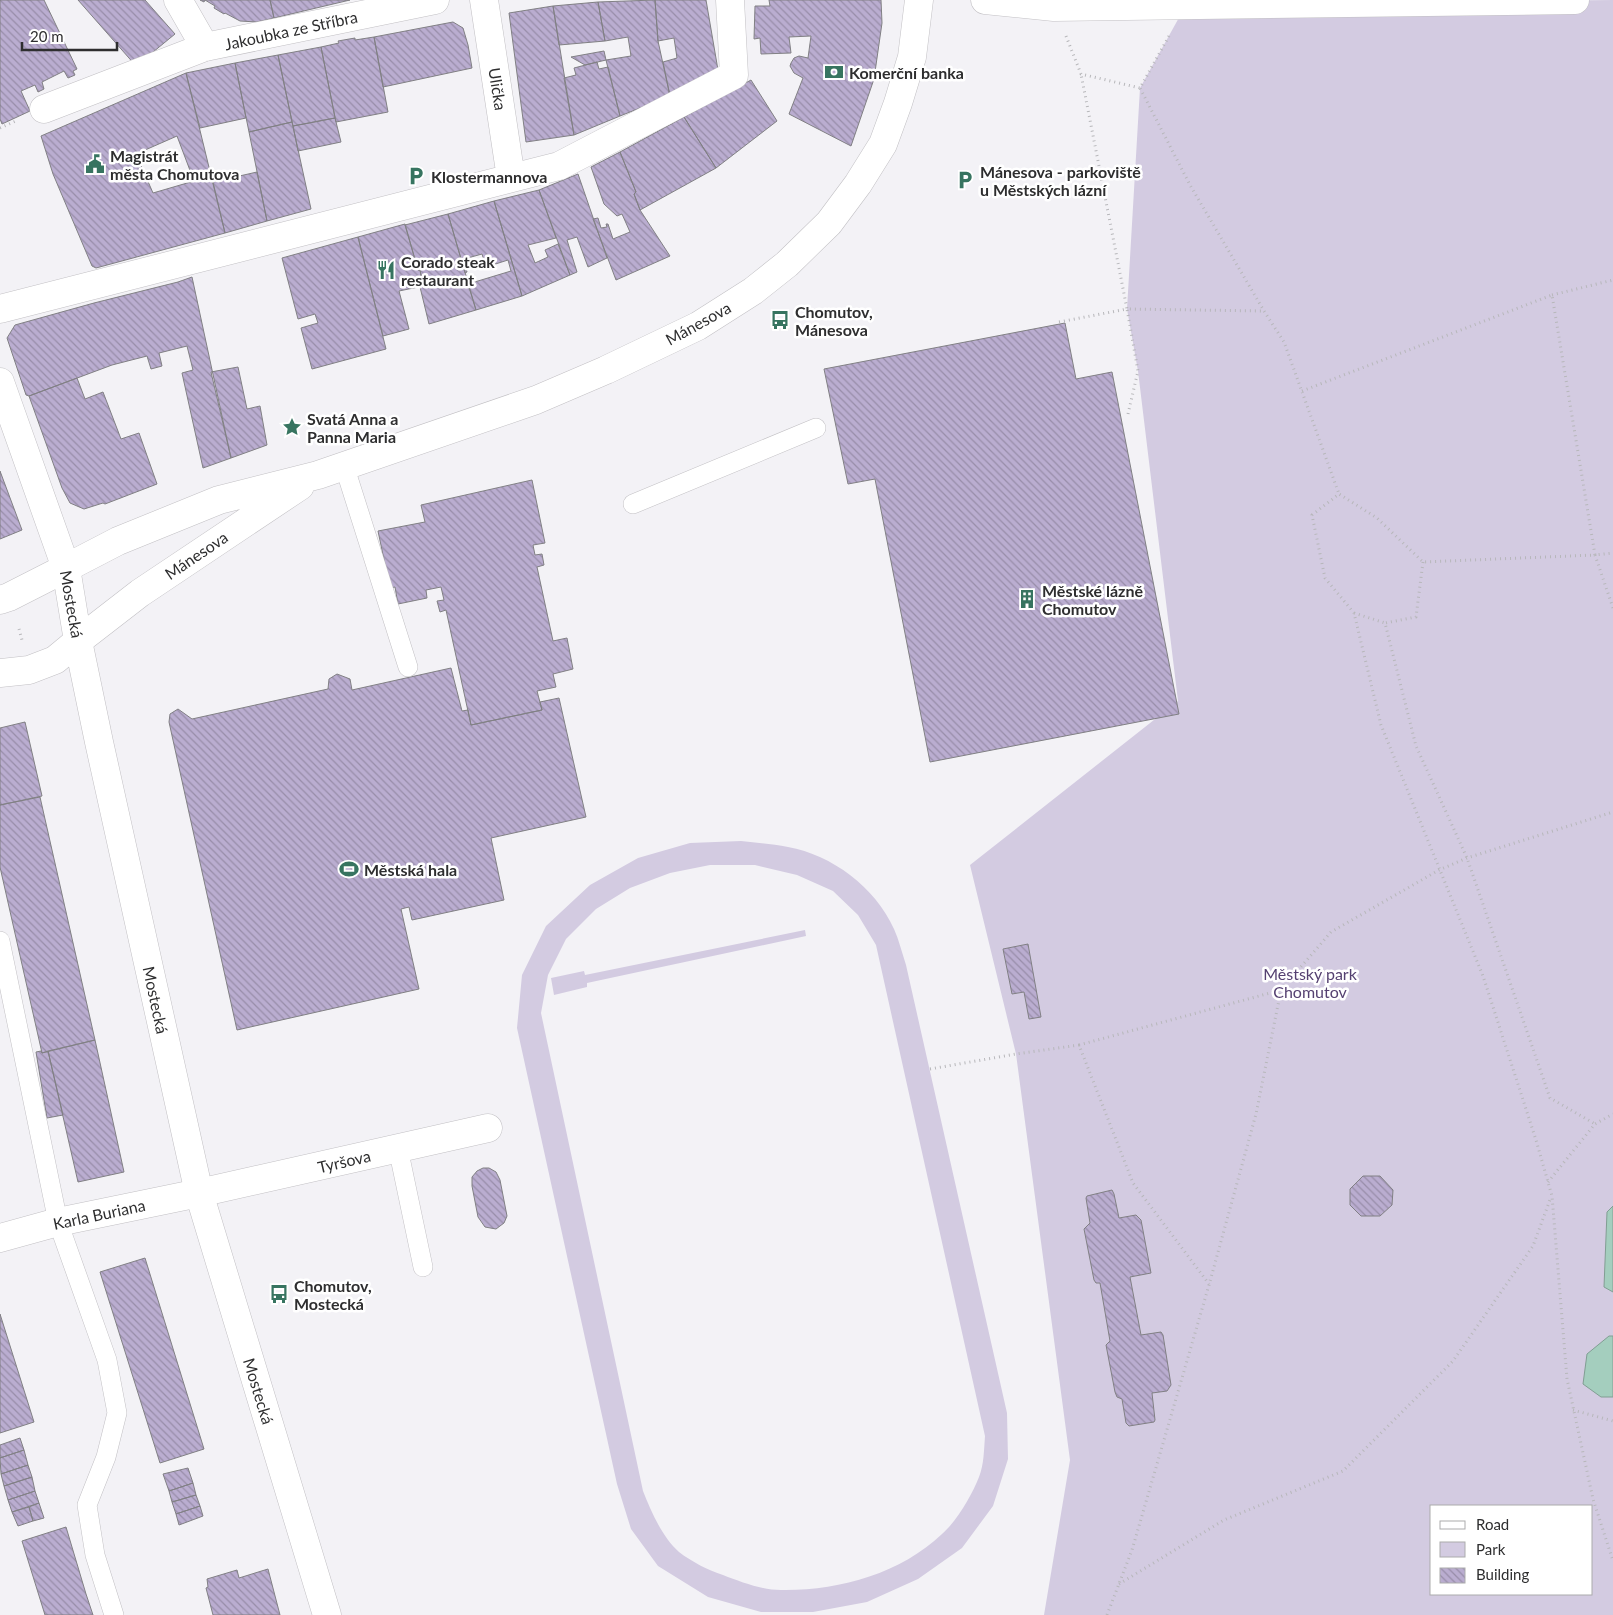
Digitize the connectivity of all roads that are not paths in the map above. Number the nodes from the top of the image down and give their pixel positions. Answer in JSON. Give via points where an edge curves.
{"nodes":[{"id":1,"x":178,"y":0,"type":"edge"},
{"id":2,"x":435,"y":0,"type":"edge"},
{"id":3,"x":484,"y":0,"type":"edge"},
{"id":4,"x":730,"y":0,"type":"edge"},
{"id":5,"x":919,"y":0,"type":"edge"},
{"id":6,"x":985,"y":0,"type":"edge"},
{"id":7,"x":1575,"y":0,"type":"edge"},
{"id":8,"x":205,"y":47,"type":"junction"},
{"id":9,"x":44,"y":109,"type":"dead end"},
{"id":10,"x":511,"y":178,"type":"junction"},
{"id":11,"x":0,"y":309,"type":"edge"},
{"id":12,"x":0,"y":382,"type":"edge"},
{"id":13,"x":816,"y":428,"type":"dead end"},
{"id":14,"x":344,"y":465,"type":"junction"},
{"id":15,"x":318,"y":474,"type":"junction"},
{"id":16,"x":633,"y":504,"type":"dead end"},
{"id":17,"x":66,"y":568,"type":"junction"},
{"id":18,"x":0,"y":600,"type":"edge"},
{"id":19,"x":78,"y":641,"type":"junction"},
{"id":20,"x":408,"y":667,"type":"dead end"},
{"id":21,"x":0,"y":673,"type":"edge"},
{"id":22,"x":0,"y":941,"type":"edge"},
{"id":23,"x":488,"y":1128,"type":"dead end"},
{"id":24,"x":398,"y":1148,"type":"junction"},
{"id":25,"x":199,"y":1193,"type":"junction"},
{"id":26,"x":58,"y":1222,"type":"junction"},
{"id":27,"x":0,"y":1238,"type":"edge"},
{"id":28,"x":424,"y":1267,"type":"dead end"},
{"id":29,"x":114,"y":1615,"type":"edge"},
{"id":30,"x":327,"y":1615,"type":"edge"}],
"edges":[{"from":1,"to":8,"type":"street"},
{"from":2,"to":8,"type":"street","name":"Jakoubka ze Stříbra"},
{"from":3,"to":10,"type":"street","name":"Ulička"},
{"from":4,"to":10,"type":"street","via":[[734,75],[558,166]]},
{"from":5,"to":14,"type":"street","name":"Mánesova","via":[[912,56],[883,144],[828,223],[788,264],[754,291],[698,326],[606,370],[536,400]]},
{"from":6,"to":7,"type":"street","via":[[1054,7]]},
{"from":8,"to":9,"type":"street","name":"Jakoubka ze Stříbra"},
{"from":10,"to":11,"type":"street"},
{"from":12,"to":17,"type":"street","name":"Mostecká"},
{"from":13,"to":16,"type":"lane"},
{"from":14,"to":15,"type":"street","name":"Mánesova"},
{"from":14,"to":20,"type":"lane"},
{"from":15,"to":17,"type":"street","name":"Mánesova","via":[[219,500],[118,541]]},
{"from":15,"to":19,"type":"street","name":"Mánesova","via":[[140,593]]},
{"from":17,"to":18,"type":"street","name":"Mánesova"},
{"from":17,"to":19,"type":"street","name":"Mostecká"},
{"from":19,"to":21,"type":"street","name":"Mánesova","via":[[55,660],[29,670]]},
{"from":19,"to":25,"type":"street","name":"Mostecká"},
{"from":22,"to":26,"type":"lane"},
{"from":23,"to":24,"type":"street","name":"Tyršova"},
{"from":24,"to":25,"type":"street","name":"Tyršova"},
{"from":24,"to":28,"type":"lane"},
{"from":25,"to":26,"type":"street","name":"Karla Buriana"},
{"from":25,"to":30,"type":"street","name":"Mostecká"},
{"from":26,"to":27,"type":"street","name":"Karla Buriana"},
{"from":26,"to":29,"type":"lane","via":[[107,1360],[117,1413],[106,1457],[87,1505],[95,1555]]}]}
